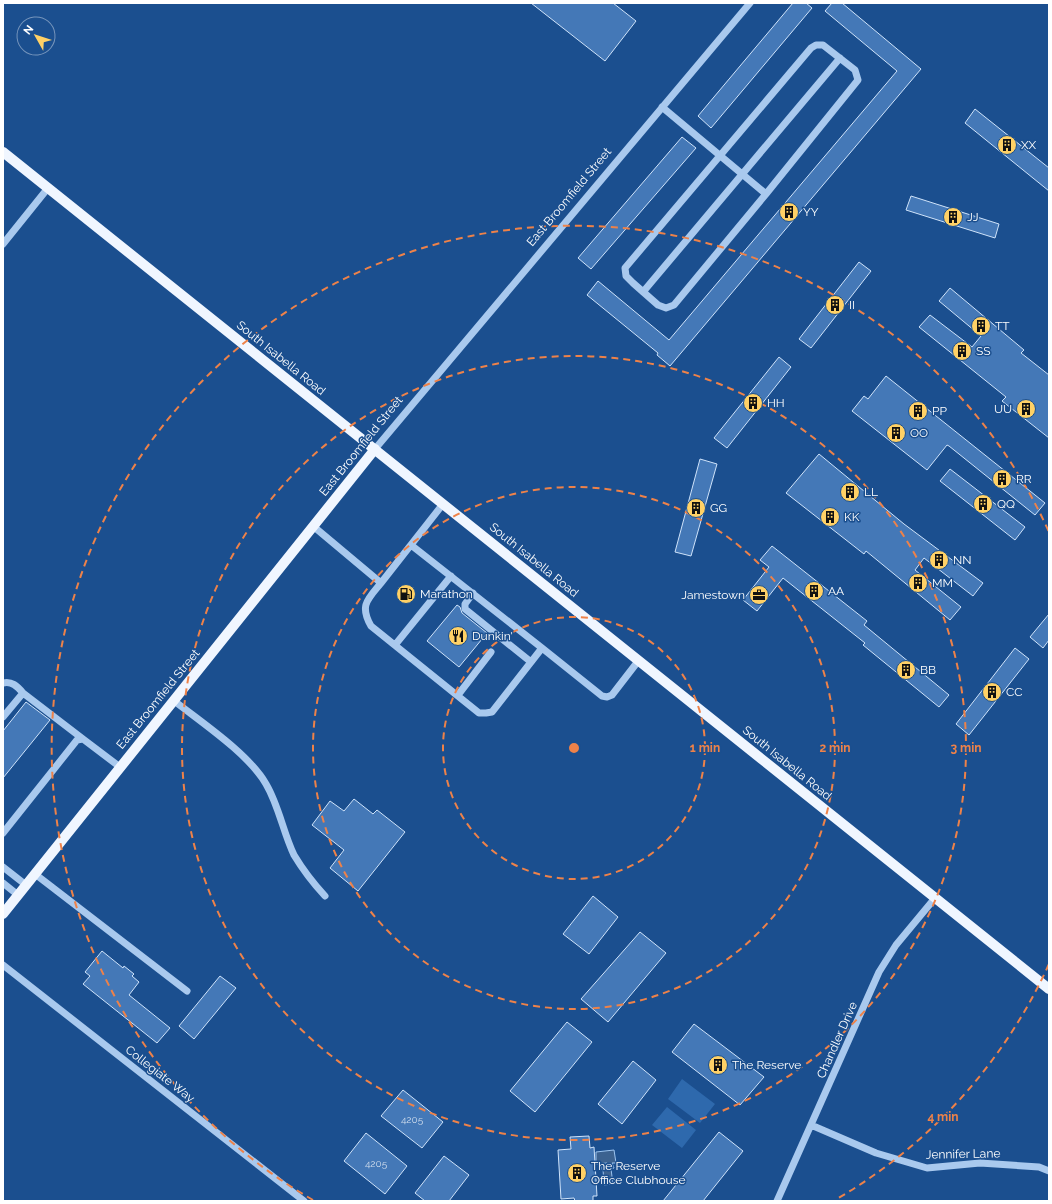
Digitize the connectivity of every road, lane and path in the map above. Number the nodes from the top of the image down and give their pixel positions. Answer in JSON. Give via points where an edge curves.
{"nodes":[{"id":1,"x":750,"y":3,"type":"edge"},
{"id":2,"x":840,"y":58,"type":"junction"},
{"id":3,"x":662,"y":106,"type":"junction"},
{"id":4,"x":3,"y":152,"type":"edge"},
{"id":5,"x":719,"y":156,"type":"junction"},
{"id":6,"x":743,"y":175,"type":"junction"},
{"id":7,"x":48,"y":188,"type":"junction"},
{"id":8,"x":766,"y":194,"type":"junction"},
{"id":9,"x":3,"y":244,"type":"edge"},
{"id":10,"x":643,"y":292,"type":"junction"},
{"id":11,"x":374,"y":448,"type":"junction"},
{"id":12,"x":443,"y":504,"type":"junction"},
{"id":13,"x":313,"y":526,"type":"junction"},
{"id":14,"x":411,"y":545,"type":"junction"},
{"id":15,"x":451,"y":576,"type":"junction"},
{"id":16,"x":381,"y":583,"type":"junction"},
{"id":17,"x":473,"y":593,"type":"junction"},
{"id":18,"x":395,"y":645,"type":"junction"},
{"id":19,"x":542,"y":648,"type":"junction"},
{"id":20,"x":491,"y":652,"type":"dead end"},
{"id":21,"x":639,"y":660,"type":"junction"},
{"id":22,"x":531,"y":662,"type":"junction"},
{"id":23,"x":3,"y":683,"type":"edge"},
{"id":24,"x":23,"y":693,"type":"junction"},
{"id":25,"x":458,"y":696,"type":"junction"},
{"id":26,"x":173,"y":700,"type":"junction"},
{"id":27,"x":3,"y":717,"type":"edge"},
{"id":28,"x":83,"y":739,"type":"junction"},
{"id":29,"x":120,"y":767,"type":"junction"},
{"id":30,"x":3,"y":833,"type":"edge"},
{"id":31,"x":3,"y":867,"type":"edge"},
{"id":32,"x":35,"y":874,"type":"junction"},
{"id":33,"x":3,"y":883,"type":"edge"},
{"id":34,"x":26,"y":885,"type":"junction"},
{"id":35,"x":18,"y":895,"type":"junction"},
{"id":36,"x":325,"y":896,"type":"dead end"},
{"id":37,"x":935,"y":898,"type":"junction"},
{"id":38,"x":3,"y":914,"type":"edge"},
{"id":39,"x":3,"y":965,"type":"edge"},
{"id":40,"x":1049,"y":989,"type":"edge"},
{"id":41,"x":187,"y":991,"type":"dead end"},
{"id":42,"x":811,"y":1125,"type":"junction"},
{"id":43,"x":1049,"y":1171,"type":"edge"},
{"id":44,"x":304,"y":1201,"type":"edge"},
{"id":45,"x":777,"y":1201,"type":"edge"}],
"edges":[{"from":1,"to":3,"type":"street","name":"East Broomfield Street"},
{"from":2,"to":5,"type":"street","via":[[823,45],[811,48]]},
{"from":2,"to":6,"type":"street"},
{"from":2,"to":8,"type":"street","via":[[855,70],[858,80]]},
{"from":3,"to":5,"type":"street"},
{"from":3,"to":11,"type":"street","name":"East Broomfield Street"},
{"from":4,"to":7,"type":"main road","name":"South Isabella Road"},
{"from":5,"to":6,"type":"street"},
{"from":5,"to":10,"type":"street","via":[[625,268],[626,276]]},
{"from":6,"to":8,"type":"street"},
{"from":6,"to":10,"type":"street"},
{"from":7,"to":9,"type":"street"},
{"from":7,"to":11,"type":"main road","name":"South Isabella Road"},
{"from":8,"to":10,"type":"street","via":[[674,305],[666,308],[658,305]]},
{"from":11,"to":12,"type":"main road","name":"South Isabella Road"},
{"from":11,"to":13,"type":"main road","name":"East Broomfield Street"},
{"from":12,"to":14,"type":"street"},
{"from":12,"to":21,"type":"main road","name":"South Isabella Road"},
{"from":13,"to":16,"type":"street"},
{"from":13,"to":26,"type":"main road","name":"East Broomfield Street"},
{"from":14,"to":15,"type":"street"},
{"from":14,"to":16,"type":"street"},
{"from":15,"to":17,"type":"street"},
{"from":15,"to":18,"type":"street"},
{"from":16,"to":18,"type":"street","via":[[365,605],[365,615],[371,626]]},
{"from":17,"to":19,"type":"street"},
{"from":17,"to":22,"type":"street","via":[[465,604],[465,609]]},
{"from":18,"to":25,"type":"street"},
{"from":19,"to":21,"type":"street","via":[[602,696],[607,697],[612,695]]},
{"from":19,"to":22,"type":"street"},
{"from":20,"to":25,"type":"street"},
{"from":21,"to":37,"type":"main road","name":"South Isabella Road"},
{"from":22,"to":25,"type":"street","via":[[492,712],[479,713]]},
{"from":23,"to":24,"type":"street","via":[[16,685]]},
{"from":24,"to":27,"type":"street"},
{"from":24,"to":28,"type":"street"},
{"from":26,"to":29,"type":"main road","name":"East Broomfield Street"},
{"from":26,"to":36,"type":"street","via":[[235,749],[267,784],[294,854],[309,878]]},
{"from":28,"to":29,"type":"street"},
{"from":28,"to":30,"type":"street","via":[[77,740]]},
{"from":29,"to":32,"type":"main road","name":"East Broomfield Street"},
{"from":31,"to":34,"type":"street"},
{"from":32,"to":34,"type":"main road","name":"East Broomfield Street"},
{"from":32,"to":41,"type":"street"},
{"from":33,"to":35,"type":"street"},
{"from":34,"to":35,"type":"main road","name":"East Broomfield Street"},
{"from":35,"to":38,"type":"main road","name":"East Broomfield Street"},
{"from":37,"to":40,"type":"main road","name":"South Isabella Road"},
{"from":37,"to":42,"type":"street","name":"Chandler Drive","via":[[896,945],[880,972]]},
{"from":39,"to":44,"type":"street","name":"Collegiate Way"},
{"from":42,"to":43,"type":"street","name":"Jennifer Lane","via":[[876,1153],[927,1168],[980,1163],[1039,1167]]},
{"from":42,"to":45,"type":"street","name":"Chandler Drive"}]}
